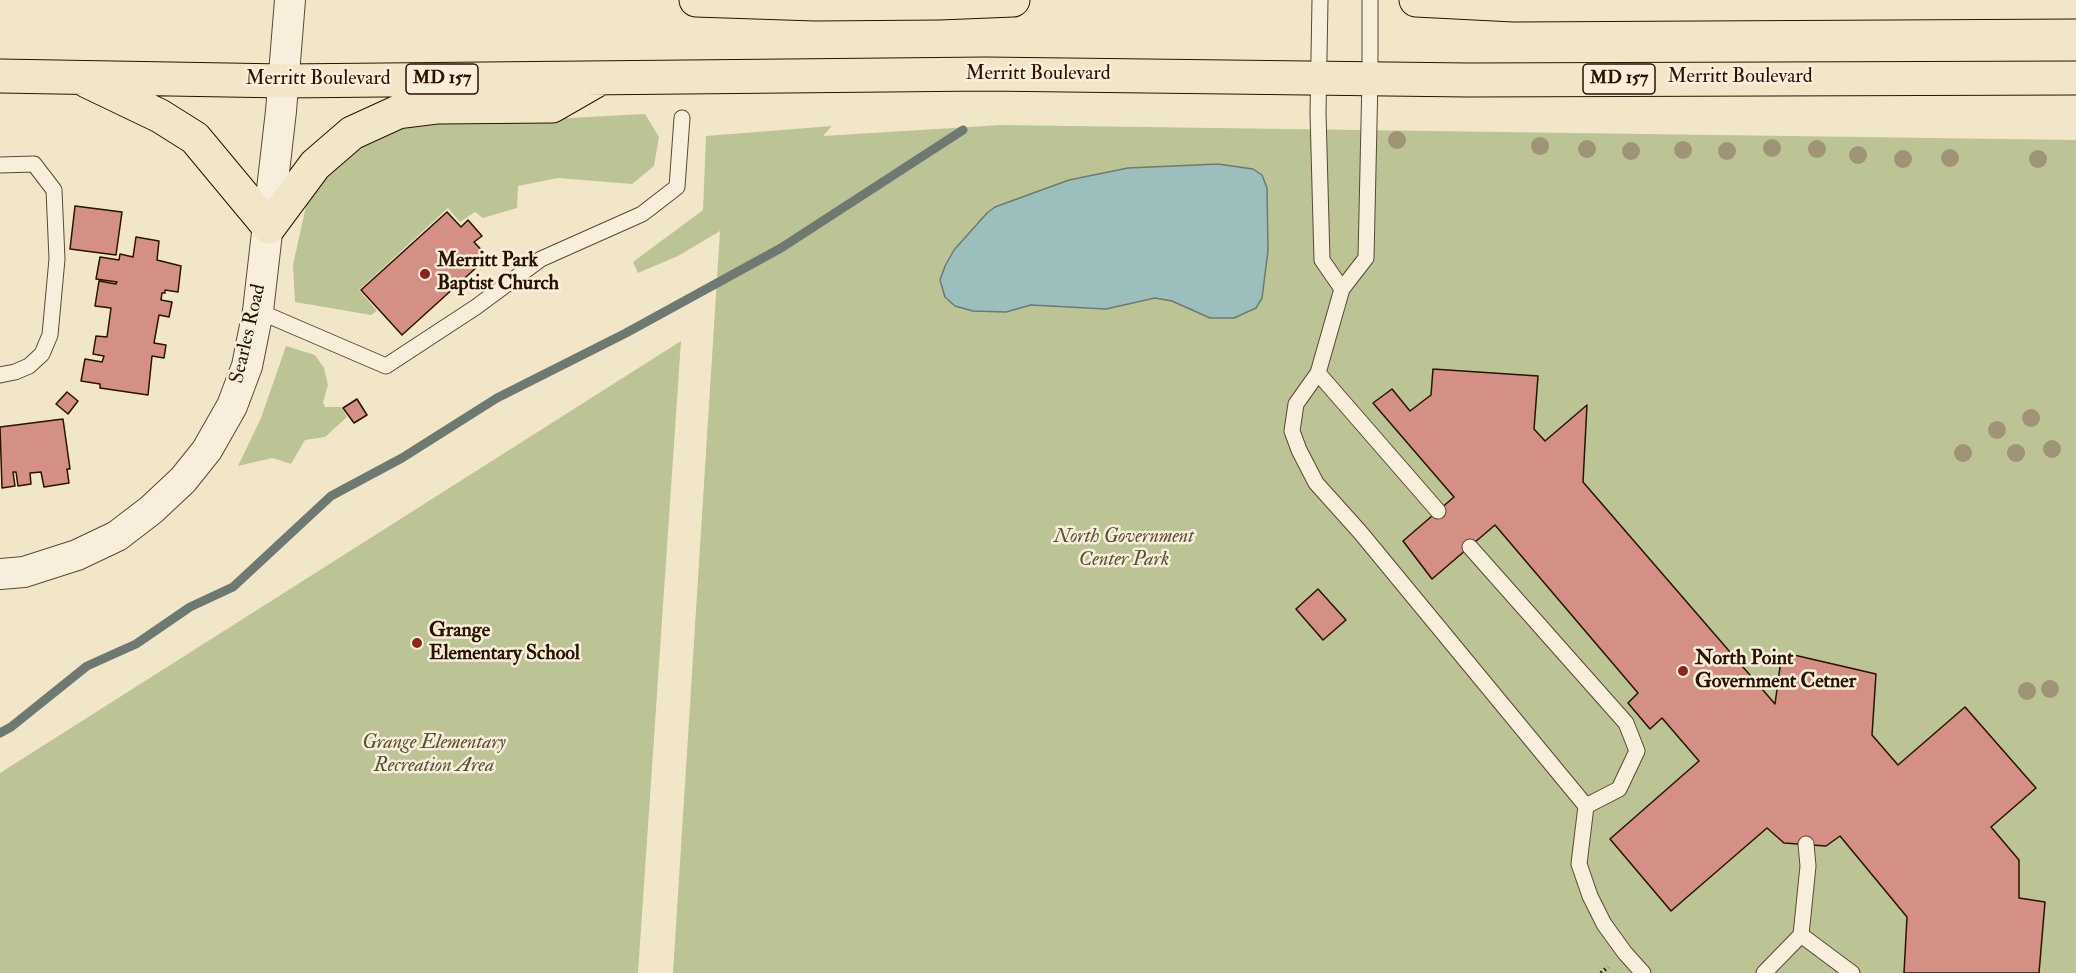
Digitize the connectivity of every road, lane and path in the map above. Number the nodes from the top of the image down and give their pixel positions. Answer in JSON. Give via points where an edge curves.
{"nodes":[{"id":1,"x":290,"y":0,"type":"edge"},
{"id":2,"x":696,"y":0,"type":"edge"},
{"id":3,"x":1013,"y":0,"type":"edge"},
{"id":4,"x":1320,"y":0,"type":"edge"},
{"id":5,"x":1370,"y":0,"type":"edge"},
{"id":6,"x":1416,"y":0,"type":"edge"},
{"id":7,"x":807,"y":2,"type":"edge"},
{"id":8,"x":1736,"y":2,"type":"edge"},
{"id":9,"x":2076,"y":2,"type":"edge"},
{"id":10,"x":0,"y":76,"type":"edge"},
{"id":11,"x":80,"y":77,"type":"junction"},
{"id":12,"x":600,"y":78,"type":"junction"},
{"id":13,"x":1319,"y":78,"type":"junction"},
{"id":14,"x":1370,"y":78,"type":"junction"},
{"id":15,"x":2067,"y":80,"type":"edge"},
{"id":16,"x":284,"y":81,"type":"junction"},
{"id":17,"x":682,"y":118,"type":"dead end"},
{"id":18,"x":0,"y":165,"type":"edge"},
{"id":19,"x":269,"y":227,"type":"junction"},
{"id":20,"x":1342,"y":289,"type":"junction"},
{"id":21,"x":258,"y":311,"type":"junction"},
{"id":22,"x":1318,"y":373,"type":"junction"},
{"id":23,"x":0,"y":375,"type":"edge"},
{"id":24,"x":1438,"y":511,"type":"dead end"},
{"id":25,"x":1470,"y":546,"type":"dead end"},
{"id":26,"x":0,"y":574,"type":"edge"},
{"id":27,"x":1586,"y":806,"type":"junction"},
{"id":28,"x":1806,"y":844,"type":"dead end"},
{"id":29,"x":1801,"y":935,"type":"junction"},
{"id":30,"x":1643,"y":973,"type":"edge"},
{"id":31,"x":1764,"y":973,"type":"edge"},
{"id":32,"x":1852,"y":973,"type":"edge"}],
"edges":[{"from":1,"to":16,"type":"street","name":"Searles Road"},
{"from":2,"to":7,"type":"main road"},
{"from":3,"to":7,"type":"main road"},
{"from":4,"to":13,"type":"lane"},
{"from":5,"to":14,"type":"lane"},
{"from":6,"to":8,"type":"main road","via":[[1514,5]]},
{"from":8,"to":9,"type":"main road"},
{"from":10,"to":11,"type":"main road","name":"Merritt Boulevard","number":"MD 157"},
{"from":11,"to":16,"type":"main road","name":"Merritt Boulevard","number":"MD 157"},
{"from":11,"to":19,"type":"main road","via":[[160,116],[195,138]]},
{"from":12,"to":13,"type":"main road","name":"Merritt Boulevard","number":"MD 157","via":[[998,74]]},
{"from":12,"to":16,"type":"main road","name":"Merritt Boulevard","number":"MD 157"},
{"from":12,"to":19,"type":"main road","via":[[552,106],[438,107],[388,116],[352,133],[315,165]]},
{"from":13,"to":14,"type":"main road","name":"Merritt Boulevard","number":"MD 157"},
{"from":13,"to":20,"type":"lane","via":[[1322,260]]},
{"from":14,"to":15,"type":"main road","name":"Merritt Boulevard","number":"MD 157"},
{"from":14,"to":20,"type":"lane","via":[[1366,258]]},
{"from":16,"to":19,"type":"street","name":"Searles Road"},
{"from":17,"to":21,"type":"lane","via":[[677,187],[642,214],[541,259],[386,366]]},
{"from":18,"to":23,"type":"lane","via":[[34,164],[54,190],[57,259],[50,335],[42,354],[29,366]]},
{"from":19,"to":21,"type":"street","name":"Searles Road"},
{"from":20,"to":22,"type":"lane"},
{"from":21,"to":26,"type":"street","name":"Searles Road","via":[[247,366],[232,406],[207,450],[183,480],[117,536],[77,555],[24,572]]},
{"from":22,"to":24,"type":"lane"},
{"from":22,"to":27,"type":"lane","via":[[1296,404],[1292,431],[1316,483]]},
{"from":25,"to":27,"type":"lane","via":[[1626,723],[1637,751],[1618,789]]},
{"from":27,"to":30,"type":"lane","via":[[1579,864],[1604,924]]},
{"from":28,"to":29,"type":"lane","via":[[1808,866]]},
{"from":29,"to":31,"type":"lane"},
{"from":29,"to":32,"type":"lane"}]}
